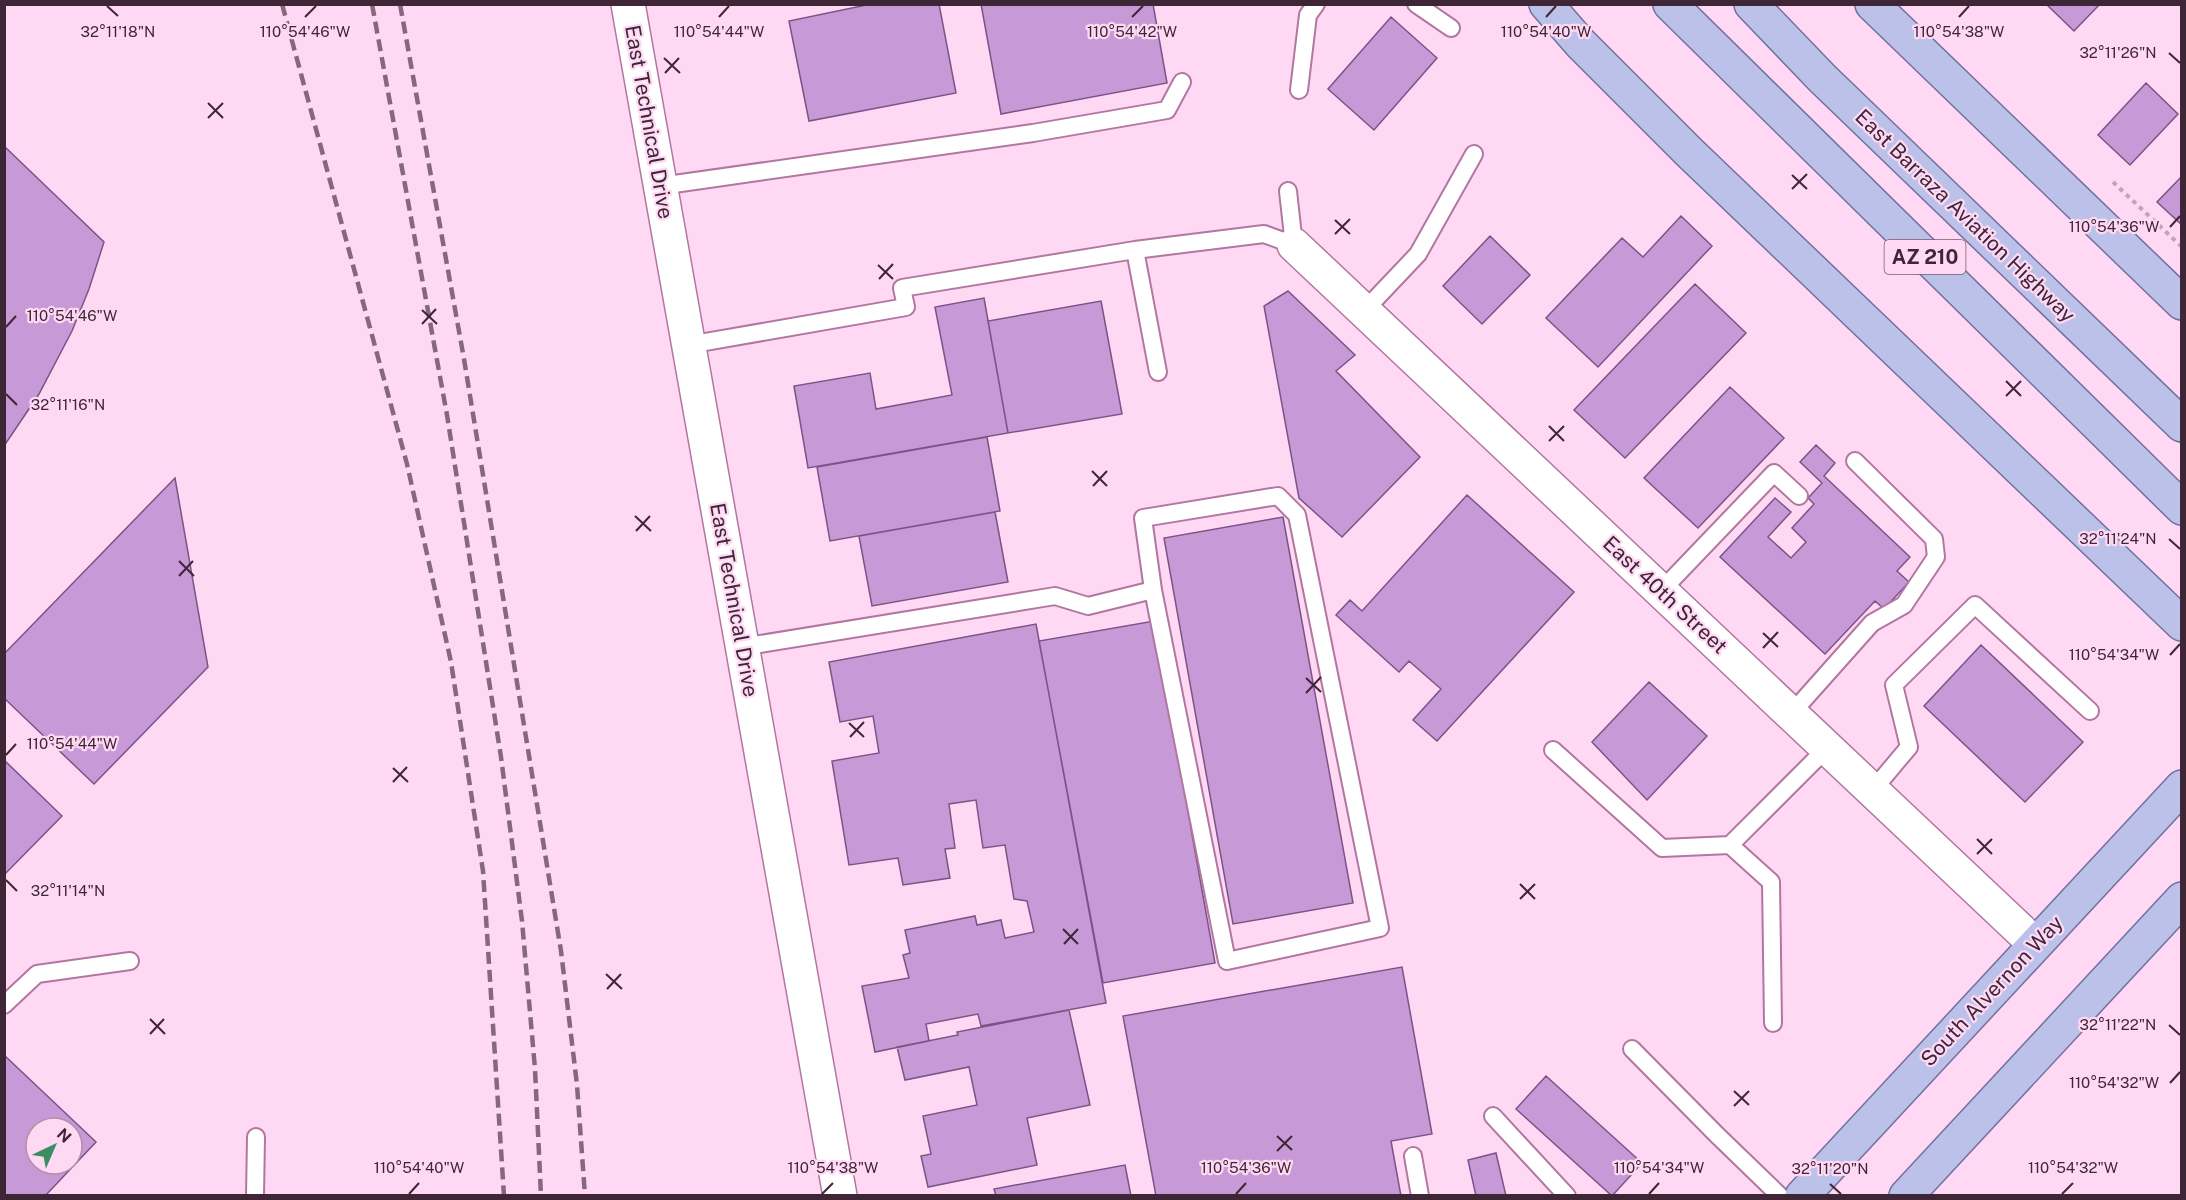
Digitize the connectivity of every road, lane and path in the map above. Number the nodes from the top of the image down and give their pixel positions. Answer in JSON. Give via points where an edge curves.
{"nodes":[{"id":1,"x":628,"y":4,"type":"edge"},
{"id":2,"x":1316,"y":4,"type":"edge"},
{"id":3,"x":1416,"y":4,"type":"edge"},
{"id":4,"x":1546,"y":4,"type":"edge"},
{"id":5,"x":1670,"y":4,"type":"edge"},
{"id":6,"x":1751,"y":4,"type":"edge"},
{"id":7,"x":1872,"y":4,"type":"edge"},
{"id":8,"x":1451,"y":28,"type":"dead end"},
{"id":9,"x":1182,"y":82,"type":"dead end"},
{"id":10,"x":1299,"y":90,"type":"dead end"},
{"id":11,"x":1474,"y":154,"type":"dead end"},
{"id":12,"x":660,"y":186,"type":"junction"},
{"id":13,"x":1288,"y":191,"type":"dead end"},
{"id":14,"x":1294,"y":245,"type":"junction"},
{"id":15,"x":1135,"y":250,"type":"junction"},
{"id":16,"x":2181,"y":303,"type":"edge"},
{"id":17,"x":1364,"y":311,"type":"junction"},
{"id":18,"x":688,"y":345,"type":"junction"},
{"id":19,"x":1158,"y":372,"type":"dead end"},
{"id":20,"x":2181,"y":425,"type":"edge"},
{"id":21,"x":1855,"y":461,"type":"dead end"},
{"id":22,"x":1799,"y":496,"type":"dead end"},
{"id":23,"x":2181,"y":508,"type":"edge"},
{"id":24,"x":1153,"y":590,"type":"junction"},
{"id":25,"x":1661,"y":591,"type":"junction"},
{"id":26,"x":2181,"y":624,"type":"edge"},
{"id":27,"x":742,"y":647,"type":"junction"},
{"id":28,"x":2090,"y":711,"type":"dead end"},
{"id":29,"x":1791,"y":714,"type":"junction"},
{"id":30,"x":1827,"y":748,"type":"junction"},
{"id":31,"x":1553,"y":750,"type":"dead end"},
{"id":32,"x":2181,"y":787,"type":"edge"},
{"id":33,"x":1872,"y":791,"type":"junction"},
{"id":34,"x":1730,"y":845,"type":"junction"},
{"id":35,"x":2181,"y":899,"type":"edge"},
{"id":36,"x":2035,"y":944,"type":"junction"},
{"id":37,"x":130,"y":962,"type":"dead end"},
{"id":38,"x":4,"y":1005,"type":"edge"},
{"id":39,"x":1773,"y":1023,"type":"dead end"},
{"id":40,"x":1632,"y":1049,"type":"dead end"},
{"id":41,"x":1493,"y":1116,"type":"dead end"},
{"id":42,"x":256,"y":1137,"type":"dead end"},
{"id":43,"x":1413,"y":1156,"type":"dead end"},
{"id":44,"x":255,"y":1196,"type":"edge"},
{"id":45,"x":840,"y":1196,"type":"edge"},
{"id":46,"x":1420,"y":1196,"type":"edge"},
{"id":47,"x":1567,"y":1196,"type":"edge"},
{"id":48,"x":1780,"y":1196,"type":"edge"},
{"id":49,"x":1802,"y":1196,"type":"edge"},
{"id":50,"x":1906,"y":1196,"type":"edge"}],
"edges":[{"from":1,"to":12,"type":"street","name":"East Technical Drive"},
{"from":2,"to":10,"type":"lane","via":[[1308,15]]},
{"from":3,"to":8,"type":"lane"},
{"from":4,"to":26,"type":"main road","via":[[1689,152]]},
{"from":5,"to":23,"type":"main road","number":"AZ 210"},
{"from":6,"to":20,"type":"main road","name":"East Barraza Aviation Highway","number":"AZ 210","via":[[1822,78]]},
{"from":7,"to":16,"type":"main road"},
{"from":9,"to":12,"type":"lane","via":[[1167,110]]},
{"from":11,"to":17,"type":"lane","via":[[1418,255]]},
{"from":12,"to":18,"type":"street","name":"East Technical Drive"},
{"from":13,"to":14,"type":"lane"},
{"from":14,"to":15,"type":"lane","via":[[1264,234]]},
{"from":14,"to":17,"type":"street","name":"East 40th Street"},
{"from":15,"to":18,"type":"lane","via":[[902,288],[906,307]]},
{"from":15,"to":19,"type":"lane"},
{"from":17,"to":25,"type":"street","name":"East 40th Street"},
{"from":18,"to":27,"type":"street","name":"East Technical Drive"},
{"from":21,"to":29,"type":"lane","via":[[1935,539],[1936,557],[1904,605],[1872,623]]},
{"from":22,"to":25,"type":"lane","via":[[1774,473]]},
{"from":24,"to":24,"type":"lane","via":[[1227,961],[1380,928],[1297,515],[1278,496],[1143,518]]},
{"from":24,"to":27,"type":"lane","via":[[1088,606],[1054,596]]},
{"from":25,"to":29,"type":"street","name":"East 40th Street"},
{"from":27,"to":45,"type":"street","name":"East Technical Drive"},
{"from":28,"to":33,"type":"lane","via":[[1975,605],[1894,685],[1910,747]]},
{"from":29,"to":30,"type":"street","name":"East 40th Street"},
{"from":30,"to":33,"type":"street","name":"East 40th Street"},
{"from":30,"to":34,"type":"lane"},
{"from":31,"to":34,"type":"lane","via":[[1662,848]]},
{"from":32,"to":36,"type":"main road","name":"South Alvernon Way"},
{"from":33,"to":36,"type":"street","name":"East 40th Street"},
{"from":34,"to":39,"type":"lane","via":[[1771,882]]},
{"from":35,"to":50,"type":"main road"},
{"from":36,"to":49,"type":"main road","name":"South Alvernon Way"},
{"from":37,"to":38,"type":"lane","via":[[37,974]]},
{"from":40,"to":48,"type":"lane"},
{"from":41,"to":47,"type":"lane"},
{"from":42,"to":44,"type":"lane"},
{"from":43,"to":46,"type":"lane"}]}
